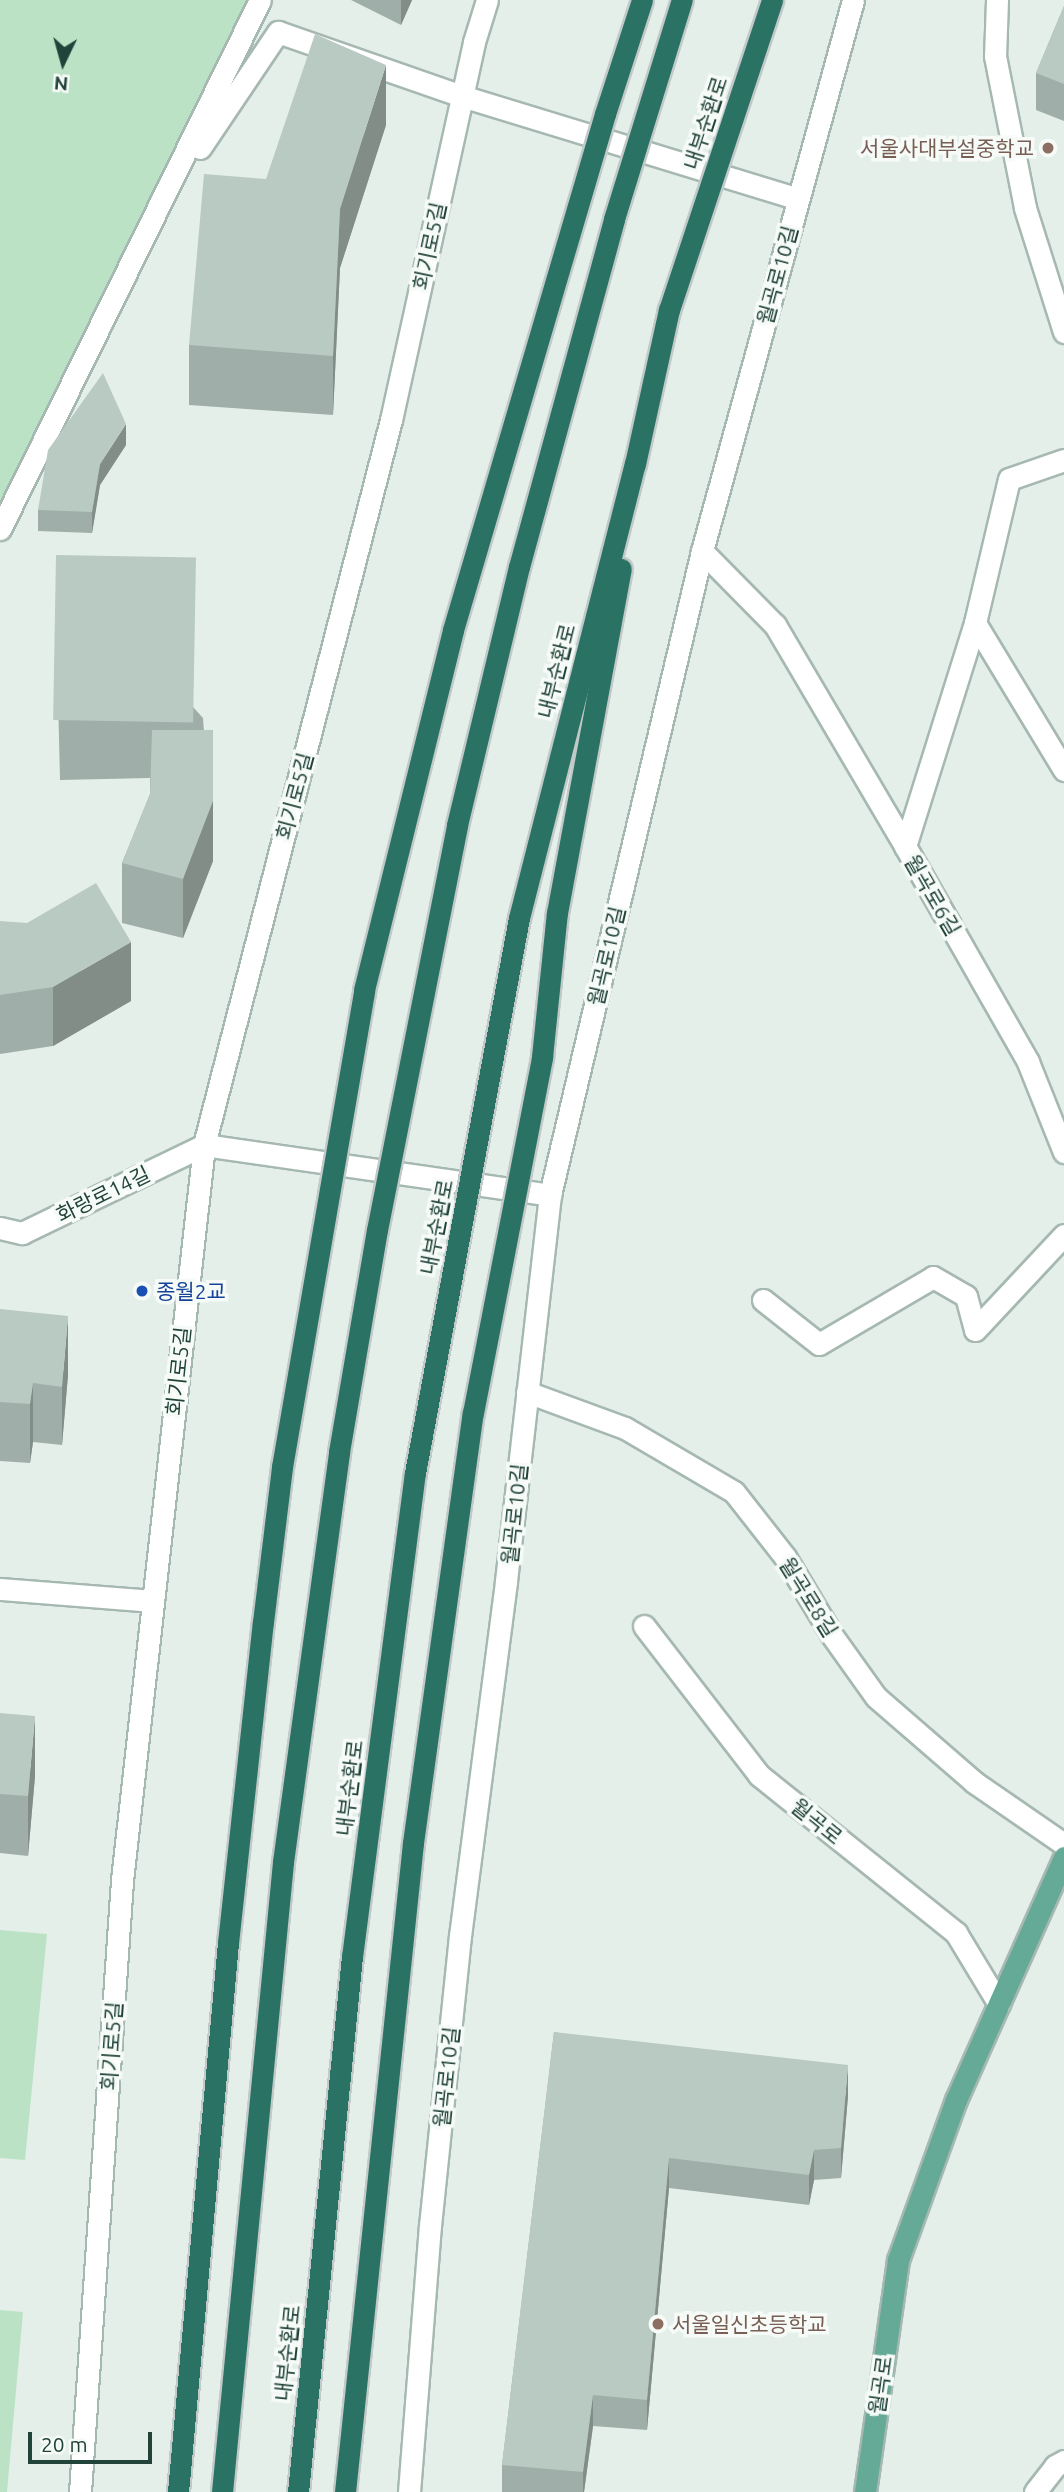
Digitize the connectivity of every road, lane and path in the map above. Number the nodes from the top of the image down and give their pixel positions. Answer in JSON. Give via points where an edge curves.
{"nodes":[{"id":1,"x":260,"y":0,"type":"edge"},
{"id":2,"x":487,"y":0,"type":"edge"},
{"id":3,"x":642,"y":0,"type":"edge"},
{"id":4,"x":682,"y":0,"type":"edge"},
{"id":5,"x":772,"y":0,"type":"edge"},
{"id":6,"x":853,"y":0,"type":"edge"},
{"id":7,"x":998,"y":0,"type":"edge"},
{"id":8,"x":462,"y":96,"type":"junction"},
{"id":9,"x":798,"y":199,"type":"junction"},
{"id":10,"x":161,"y":206,"type":"junction"},
{"id":11,"x":669,"y":310,"type":"junction"},
{"id":12,"x":1064,"y":332,"type":"edge"},
{"id":13,"x":1064,"y":460,"type":"edge"},
{"id":14,"x":0,"y":529,"type":"edge"},
{"id":15,"x":702,"y":551,"type":"junction"},
{"id":16,"x":975,"y":623,"type":"junction"},
{"id":17,"x":1064,"y":770,"type":"edge"},
{"id":18,"x":905,"y":846,"type":"junction"},
{"id":19,"x":204,"y":1145,"type":"junction"},
{"id":20,"x":1064,"y":1152,"type":"edge"},
{"id":21,"x":550,"y":1195,"type":"junction"},
{"id":22,"x":0,"y":1228,"type":"edge"},
{"id":23,"x":1064,"y":1235,"type":"edge"},
{"id":24,"x":763,"y":1300,"type":"dead end"},
{"id":25,"x":527,"y":1392,"type":"junction"},
{"id":26,"x":0,"y":1589,"type":"edge"},
{"id":27,"x":153,"y":1601,"type":"junction"},
{"id":28,"x":644,"y":1626,"type":"dead end"},
{"id":29,"x":1064,"y":1844,"type":"edge"},
{"id":30,"x":1064,"y":1857,"type":"edge"},
{"id":31,"x":999,"y":2004,"type":"junction"},
{"id":32,"x":1064,"y":2461,"type":"edge"},
{"id":33,"x":80,"y":2492,"type":"edge"},
{"id":34,"x":178,"y":2492,"type":"edge"},
{"id":35,"x":222,"y":2492,"type":"edge"},
{"id":36,"x":298,"y":2492,"type":"edge"},
{"id":37,"x":345,"y":2492,"type":"edge"},
{"id":38,"x":409,"y":2492,"type":"edge"},
{"id":39,"x":865,"y":2492,"type":"edge"},
{"id":40,"x":1035,"y":2492,"type":"edge"}],
"edges":[{"from":1,"to":10,"type":"street"},
{"from":2,"to":8,"type":"street","name":"회기로5길"},
{"from":3,"to":34,"type":"highway","bridge":true,"via":[[453,630],[364,990],[282,1467],[262,1622]]},
{"from":4,"to":35,"type":"highway","bridge":true,"via":[[614,219],[519,567],[457,825],[377,1230],[339,1452],[283,1862]]},
{"from":5,"to":11,"type":"highway","name":"내부순환로","bridge":true},
{"from":6,"to":9,"type":"street","name":"월곡로10길"},
{"from":7,"to":12,"type":"street","via":[[995,57],[1023,195]]},
{"from":8,"to":9,"type":"street","bridge":true},
{"from":8,"to":10,"type":"street","via":[[278,32]]},
{"from":8,"to":19,"type":"street","name":"회기로5길","via":[[391,420]]},
{"from":9,"to":15,"type":"street","name":"월곡로10길"},
{"from":10,"to":14,"type":"street"},
{"from":11,"to":36,"type":"highway","name":"내부순환로","bridge":true,"via":[[635,464],[519,918],[415,1473],[352,1956]]},
{"from":11,"to":37,"type":"highway","bridge":true,"via":[[557,913],[542,1057],[473,1413],[413,1843]]},
{"from":13,"to":16,"type":"street","name":"월곡로6길","via":[[1009,480]]},
{"from":15,"to":18,"type":"street","via":[[775,625]]},
{"from":15,"to":21,"type":"street","name":"월곡로10길"},
{"from":16,"to":17,"type":"street"},
{"from":16,"to":18,"type":"street","name":"월곡로6길"},
{"from":18,"to":20,"type":"street","name":"월곡로6길","via":[[1028,1062]]},
{"from":19,"to":21,"type":"street"},
{"from":19,"to":22,"type":"street","name":"화랑로14길","via":[[22,1233]]},
{"from":19,"to":27,"type":"street","name":"회기로5길"},
{"from":21,"to":25,"type":"street","name":"월곡로10길"},
{"from":23,"to":24,"type":"street","via":[[975,1330],[966,1296],[933,1277],[819,1344]]},
{"from":25,"to":29,"type":"street","name":"월곡로8길","via":[[625,1428],[734,1492],[785,1557],[876,1697],[974,1782]]},
{"from":25,"to":38,"type":"street","name":"월곡로10길","via":[[457,1963]]},
{"from":26,"to":27,"type":"street"},
{"from":27,"to":33,"type":"street","name":"회기로5길","via":[[122,1880]]},
{"from":28,"to":31,"type":"street","name":"월곡로","via":[[759,1775],[957,1933]]},
{"from":30,"to":31,"type":"main road","name":"월곡로"},
{"from":31,"to":39,"type":"main road","name":"월곡로","via":[[956,2100],[898,2260]]},
{"from":32,"to":40,"type":"street"}]}
